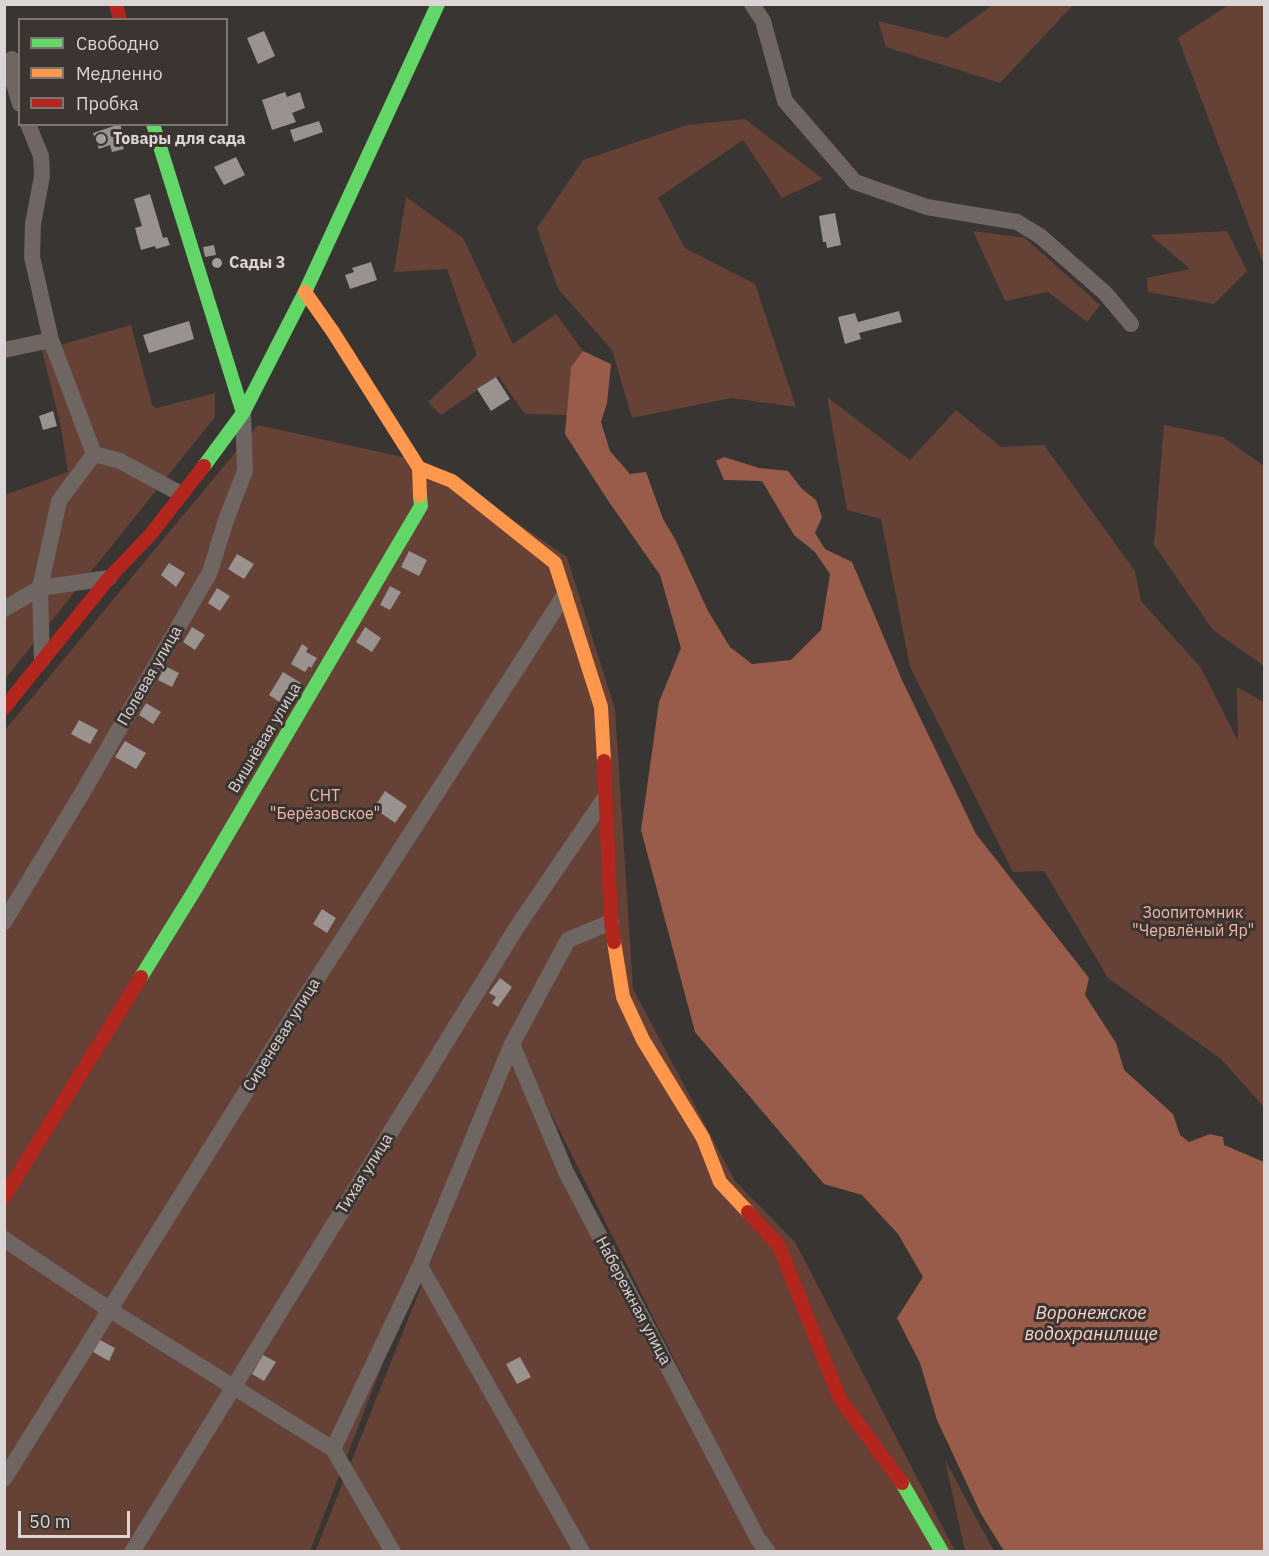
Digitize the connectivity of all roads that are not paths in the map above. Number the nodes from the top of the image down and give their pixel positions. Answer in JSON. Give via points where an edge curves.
{"nodes":[{"id":1,"x":438,"y":4,"type":"edge"},
{"id":2,"x":752,"y":4,"type":"edge"},
{"id":3,"x":12,"y":58,"type":"edge"},
{"id":4,"x":18,"y":98,"type":"edge"},
{"id":5,"x":29,"y":126,"type":"edge"},
{"id":6,"x":154,"y":126,"type":"edge"},
{"id":7,"x":305,"y":292,"type":"junction"},
{"id":8,"x":1131,"y":324,"type":"dead end"},
{"id":9,"x":51,"y":340,"type":"junction"},
{"id":10,"x":4,"y":350,"type":"edge"},
{"id":11,"x":243,"y":413,"type":"junction"},
{"id":12,"x":94,"y":454,"type":"junction"},
{"id":13,"x":420,"y":468,"type":"junction"},
{"id":14,"x":181,"y":494,"type":"junction"},
{"id":15,"x":110,"y":578,"type":"junction"},
{"id":16,"x":40,"y":588,"type":"junction"},
{"id":17,"x":565,"y":594,"type":"junction"},
{"id":18,"x":4,"y":609,"type":"edge"},
{"id":19,"x":42,"y":660,"type":"junction"},
{"id":20,"x":4,"y":708,"type":"edge"},
{"id":21,"x":604,"y":799,"type":"junction"},
{"id":22,"x":4,"y":922,"type":"edge"},
{"id":23,"x":611,"y":922,"type":"junction"},
{"id":24,"x":512,"y":1044,"type":"junction"},
{"id":25,"x":4,"y":1197,"type":"edge"},
{"id":26,"x":4,"y":1239,"type":"edge"},
{"id":27,"x":420,"y":1266,"type":"junction"},
{"id":28,"x":110,"y":1310,"type":"junction"},
{"id":29,"x":234,"y":1387,"type":"junction"},
{"id":30,"x":333,"y":1449,"type":"junction"},
{"id":31,"x":4,"y":1479,"type":"edge"},
{"id":32,"x":132,"y":1551,"type":"edge"},
{"id":33,"x":393,"y":1551,"type":"edge"},
{"id":34,"x":582,"y":1551,"type":"edge"},
{"id":35,"x":768,"y":1551,"type":"edge"},
{"id":36,"x":942,"y":1551,"type":"edge"}],
"edges":[{"from":1,"to":7,"type":"street"},
{"from":2,"to":8,"type":"street","via":[[763,21],[785,101],[855,182],[927,207],[1017,222],[1040,236],[1105,292]]},
{"from":3,"to":4,"type":"street","via":[[12,78]]},
{"from":5,"to":9,"type":"street","via":[[42,166],[32,257]]},
{"from":6,"to":11,"type":"street"},
{"from":7,"to":11,"type":"street"},
{"from":7,"to":13,"type":"street"},
{"from":9,"to":10,"type":"street"},
{"from":9,"to":12,"type":"street"},
{"from":11,"to":14,"type":"street"},
{"from":11,"to":22,"type":"street","name":"Полевая улица","via":[[245,471],[210,572]]},
{"from":12,"to":14,"type":"street","via":[[120,461]]},
{"from":12,"to":16,"type":"street","via":[[59,501]]},
{"from":13,"to":17,"type":"street","via":[[452,481],[555,563]]},
{"from":13,"to":25,"type":"street","name":"Вишнёвая улица","via":[[421,506],[196,888]]},
{"from":14,"to":15,"type":"street"},
{"from":15,"to":16,"type":"street"},
{"from":15,"to":19,"type":"street"},
{"from":16,"to":18,"type":"street"},
{"from":16,"to":19,"type":"street"},
{"from":17,"to":21,"type":"street","via":[[601,707]]},
{"from":17,"to":28,"type":"street","name":"Сиреневая улица","via":[[302,1002]]},
{"from":19,"to":20,"type":"street"},
{"from":21,"to":23,"type":"street"},
{"from":21,"to":29,"type":"street","name":"Тихая улица","via":[[517,927]]},
{"from":23,"to":24,"type":"street","via":[[568,940]]},
{"from":23,"to":36,"type":"street","via":[[623,997],[643,1040],[703,1138],[720,1182],[779,1246],[840,1399],[902,1483]]},
{"from":24,"to":27,"type":"street"},
{"from":24,"to":35,"type":"street","name":"Набережная улица","via":[[566,1172],[758,1539]]},
{"from":26,"to":28,"type":"street"},
{"from":27,"to":30,"type":"street"},
{"from":27,"to":34,"type":"street"},
{"from":28,"to":29,"type":"street"},
{"from":28,"to":31,"type":"street","name":"Сиреневая улица"},
{"from":29,"to":30,"type":"street"},
{"from":29,"to":32,"type":"street","name":"Тихая улица"},
{"from":30,"to":33,"type":"street"}]}
